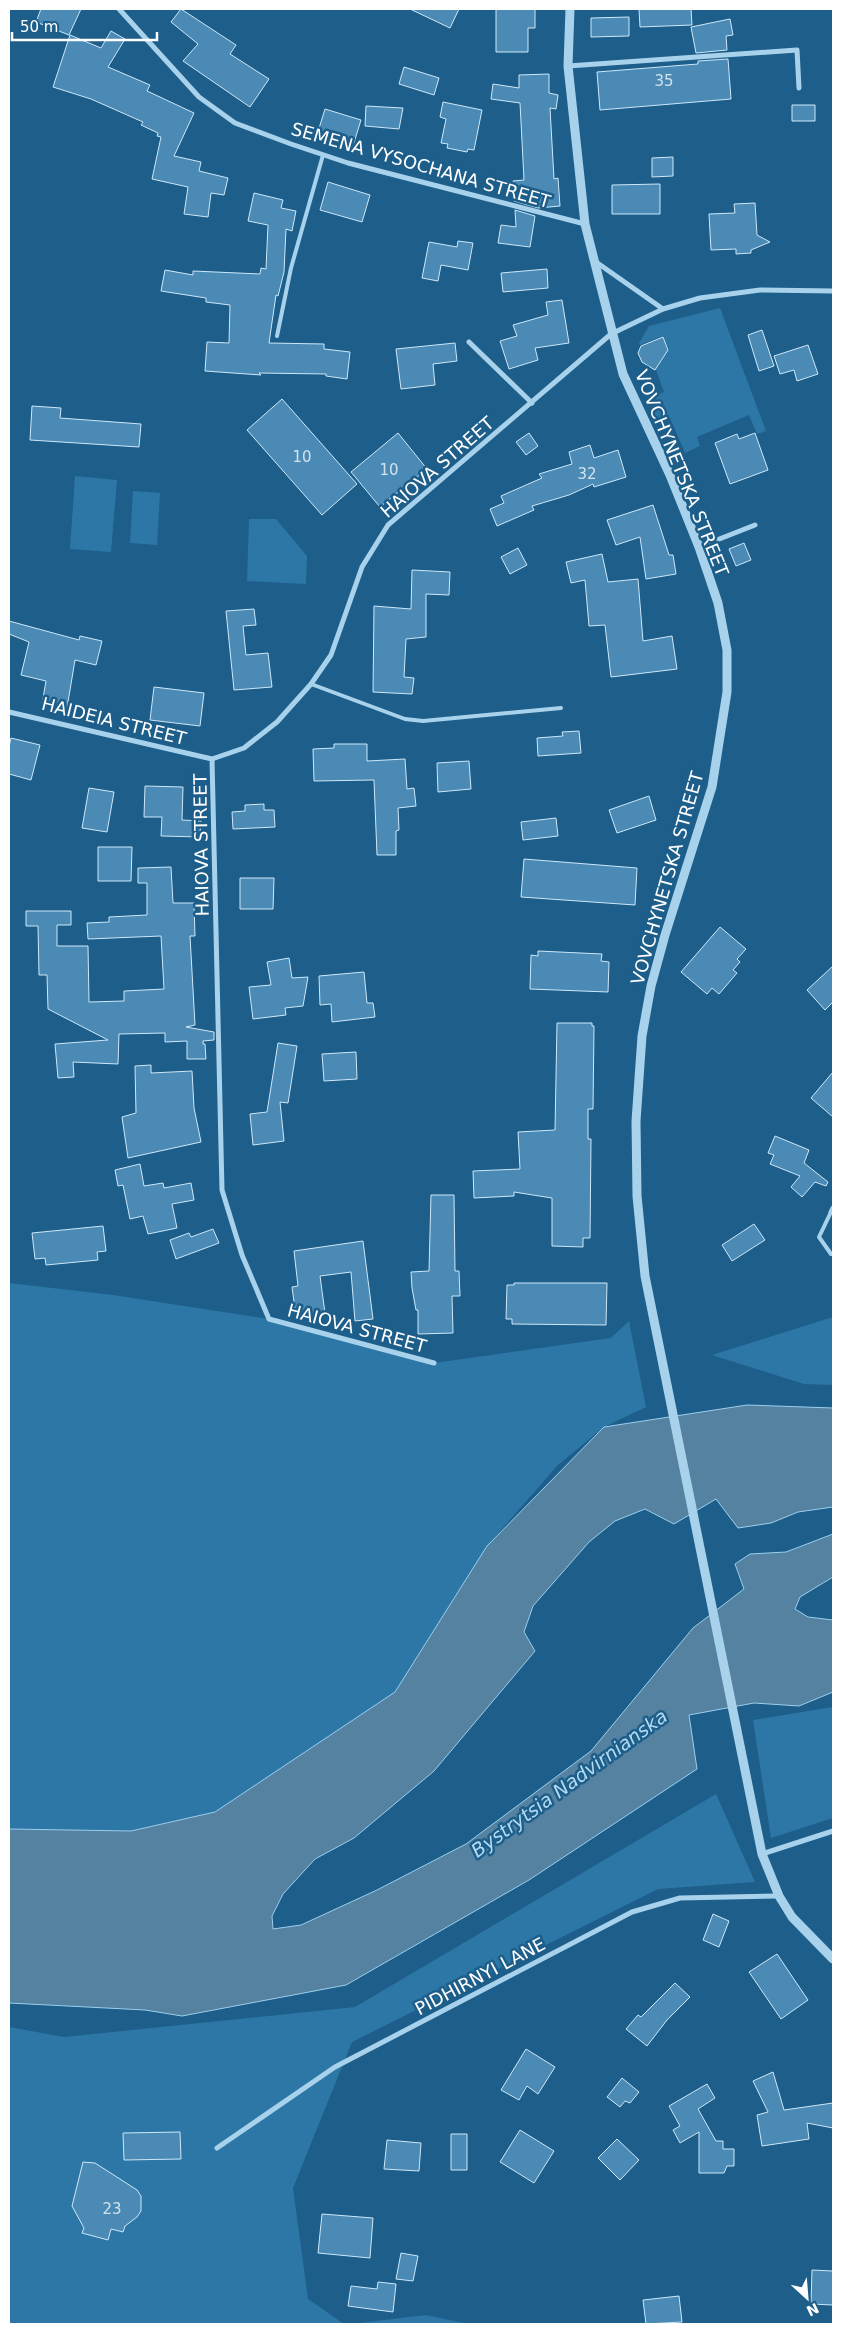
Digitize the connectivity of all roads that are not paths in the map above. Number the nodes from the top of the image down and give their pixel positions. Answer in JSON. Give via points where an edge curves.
{"nodes":[{"id":1,"x":119,"y":9,"type":"edge"},
{"id":2,"x":570,"y":9,"type":"edge"},
{"id":3,"x":568,"y":66,"type":"junction"},
{"id":4,"x":799,"y":88,"type":"dead end"},
{"id":5,"x":323,"y":155,"type":"junction"},
{"id":6,"x":584,"y":224,"type":"junction"},
{"id":7,"x":596,"y":262,"type":"junction"},
{"id":8,"x":833,"y":290,"type":"edge"},
{"id":9,"x":663,"y":309,"type":"junction"},
{"id":10,"x":611,"y":334,"type":"junction"},
{"id":11,"x":277,"y":336,"type":"dead end"},
{"id":12,"x":469,"y":342,"type":"dead end"},
{"id":13,"x":532,"y":403,"type":"junction"},
{"id":14,"x":754,"y":525,"type":"dead end"},
{"id":15,"x":699,"y":547,"type":"junction"},
{"id":16,"x":311,"y":684,"type":"junction"},
{"id":17,"x":561,"y":708,"type":"dead end"},
{"id":18,"x":9,"y":712,"type":"edge"},
{"id":19,"x":212,"y":759,"type":"junction"},
{"id":20,"x":832,"y":1210,"type":"edge"},
{"id":21,"x":833,"y":1254,"type":"edge"},
{"id":22,"x":434,"y":1363,"type":"dead end"},
{"id":23,"x":833,"y":1831,"type":"edge"},
{"id":24,"x":762,"y":1854,"type":"junction"},
{"id":25,"x":779,"y":1896,"type":"junction"},
{"id":26,"x":833,"y":1959,"type":"edge"},
{"id":27,"x":217,"y":2148,"type":"dead end"}],
"edges":[{"from":1,"to":5,"type":"street","name":"SEMENA VYSOCHANA STREET","via":[[199,97],[235,123]]},
{"from":2,"to":3,"type":"street","name":"VOVCHYNETSKA STREET"},
{"from":3,"to":4,"type":"street","via":[[797,50]]},
{"from":3,"to":6,"type":"street","name":"VOVCHYNETSKA STREET"},
{"from":5,"to":6,"type":"street","name":"SEMENA VYSOCHANA STREET"},
{"from":5,"to":11,"type":"lane","via":[[291,268]]},
{"from":6,"to":7,"type":"street","name":"VOVCHYNETSKA STREET"},
{"from":7,"to":9,"type":"street"},
{"from":7,"to":10,"type":"street","name":"VOVCHYNETSKA STREET"},
{"from":8,"to":9,"type":"street","name":"HAIOVA STREET","via":[[760,290],[700,298]]},
{"from":9,"to":10,"type":"street","name":"HAIOVA STREET"},
{"from":10,"to":13,"type":"street","name":"HAIOVA STREET"},
{"from":10,"to":15,"type":"street","name":"VOVCHYNETSKA STREET","via":[[623,374]]},
{"from":12,"to":13,"type":"street"},
{"from":13,"to":16,"type":"street","name":"HAIOVA STREET","via":[[388,525],[362,567],[331,655]]},
{"from":14,"to":15,"type":"street"},
{"from":15,"to":24,"type":"street","name":"VOVCHYNETSKA STREET","via":[[718,603],[727,650],[727,692],[712,786],[651,986],[642,1036],[636,1121],[636,1196],[650,1301]]},
{"from":16,"to":17,"type":"lane","via":[[405,719],[423,721]]},
{"from":16,"to":19,"type":"street","name":"HAIOVA STREET","via":[[277,722],[244,748]]},
{"from":18,"to":19,"type":"street","name":"HAIDEIA STREET"},
{"from":19,"to":22,"type":"street","name":"HAIOVA STREET","via":[[222,1190],[242,1255],[269,1319]]},
{"from":20,"to":21,"type":"lane","via":[[819,1237]]},
{"from":23,"to":24,"type":"street"},
{"from":24,"to":25,"type":"street","name":"VOVCHYNETSKA STREET"},
{"from":25,"to":26,"type":"street","name":"VOVCHYNETSKA STREET","via":[[792,1917]]},
{"from":25,"to":27,"type":"street","name":"PIDHIRNYI LANE","via":[[680,1898],[632,1912],[335,2067]]}]}
